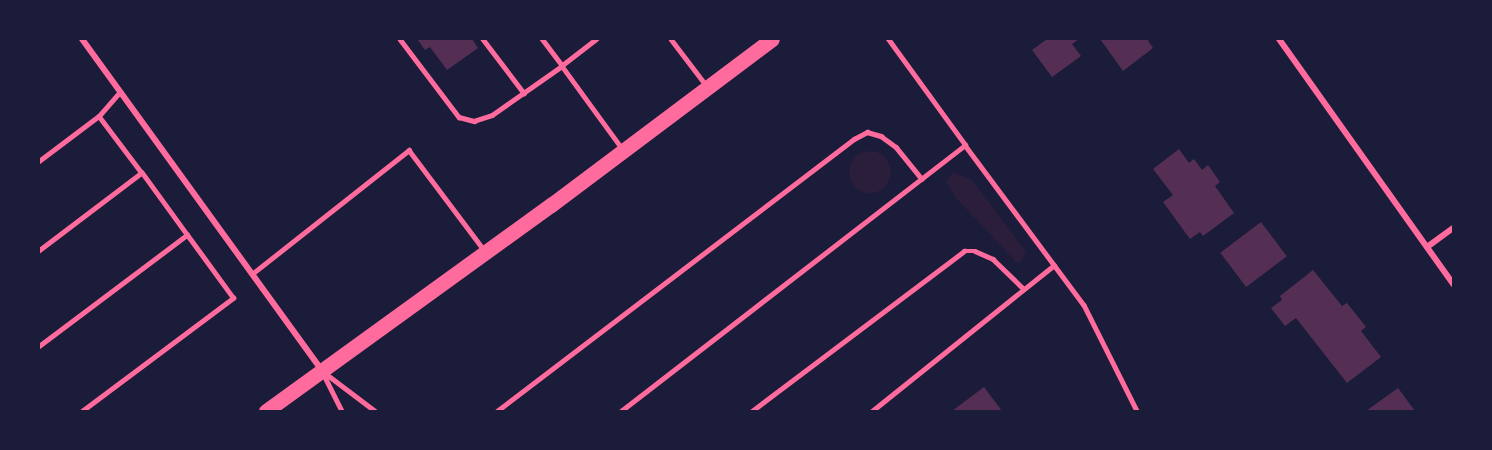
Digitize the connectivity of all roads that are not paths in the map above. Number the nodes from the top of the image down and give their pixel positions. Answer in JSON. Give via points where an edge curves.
{"nodes":[{"id":1,"x":82,"y":39,"type":"edge"},
{"id":2,"x":400,"y":39,"type":"edge"},
{"id":3,"x":483,"y":39,"type":"edge"},
{"id":4,"x":542,"y":39,"type":"edge"},
{"id":5,"x":597,"y":39,"type":"edge"},
{"id":6,"x":671,"y":39,"type":"edge"},
{"id":7,"x":772,"y":39,"type":"edge"},
{"id":8,"x":888,"y":39,"type":"edge"},
{"id":9,"x":1279,"y":39,"type":"edge"},
{"id":10,"x":562,"y":66,"type":"junction"},
{"id":11,"x":708,"y":87,"type":"junction"},
{"id":12,"x":120,"y":92,"type":"junction"},
{"id":13,"x":524,"y":93,"type":"junction"},
{"id":14,"x":99,"y":116,"type":"junction"},
{"id":15,"x":965,"y":145,"type":"junction"},
{"id":16,"x":623,"y":151,"type":"junction"},
{"id":17,"x":39,"y":161,"type":"edge"},
{"id":18,"x":142,"y":173,"type":"junction"},
{"id":19,"x":922,"y":179,"type":"junction"},
{"id":20,"x":1453,"y":228,"type":"edge"},
{"id":21,"x":187,"y":235,"type":"junction"},
{"id":22,"x":1427,"y":247,"type":"junction"},
{"id":23,"x":39,"y":251,"type":"edge"},
{"id":24,"x":486,"y":252,"type":"junction"},
{"id":25,"x":1054,"y":265,"type":"junction"},
{"id":26,"x":252,"y":274,"type":"junction"},
{"id":27,"x":1453,"y":285,"type":"edge"},
{"id":28,"x":1024,"y":290,"type":"junction"},
{"id":29,"x":39,"y":346,"type":"edge"},
{"id":30,"x":322,"y":371,"type":"junction"},
{"id":31,"x":82,"y":411,"type":"edge"},
{"id":32,"x":266,"y":411,"type":"edge"},
{"id":33,"x":342,"y":411,"type":"edge"},
{"id":34,"x":375,"y":411,"type":"edge"},
{"id":35,"x":497,"y":411,"type":"edge"},
{"id":36,"x":621,"y":411,"type":"edge"},
{"id":37,"x":752,"y":411,"type":"edge"},
{"id":38,"x":872,"y":411,"type":"edge"},
{"id":39,"x":1137,"y":411,"type":"edge"}],
"edges":[{"from":1,"to":12,"type":"street"},
{"from":2,"to":13,"type":"lane","via":[[459,117],[474,121],[492,115]]},
{"from":3,"to":13,"type":"lane"},
{"from":4,"to":10,"type":"lane"},
{"from":5,"to":10,"type":"lane"},
{"from":6,"to":11,"type":"lane"},
{"from":7,"to":11,"type":"main road"},
{"from":8,"to":15,"type":"lane"},
{"from":9,"to":22,"type":"street"},
{"from":10,"to":13,"type":"lane"},
{"from":10,"to":16,"type":"lane"},
{"from":11,"to":16,"type":"main road"},
{"from":12,"to":14,"type":"lane"},
{"from":12,"to":26,"type":"street"},
{"from":14,"to":17,"type":"lane"},
{"from":14,"to":18,"type":"lane"},
{"from":15,"to":19,"type":"lane"},
{"from":15,"to":25,"type":"lane"},
{"from":16,"to":24,"type":"main road"},
{"from":18,"to":21,"type":"lane"},
{"from":18,"to":23,"type":"lane"},
{"from":19,"to":35,"type":"lane","via":[[896,147],[881,136],[867,132],[861,135]]},
{"from":19,"to":36,"type":"lane"},
{"from":20,"to":22,"type":"street"},
{"from":21,"to":29,"type":"lane"},
{"from":21,"to":31,"type":"lane","via":[[233,298]]},
{"from":22,"to":27,"type":"street"},
{"from":24,"to":26,"type":"lane","via":[[409,150]]},
{"from":24,"to":30,"type":"main road"},
{"from":25,"to":28,"type":"lane"},
{"from":25,"to":39,"type":"lane","via":[[1084,304]]},
{"from":26,"to":30,"type":"street"},
{"from":28,"to":37,"type":"lane","via":[[993,259],[964,251]]},
{"from":28,"to":38,"type":"lane"},
{"from":30,"to":32,"type":"main road"},
{"from":30,"to":33,"type":"lane"},
{"from":30,"to":34,"type":"lane"}]}
